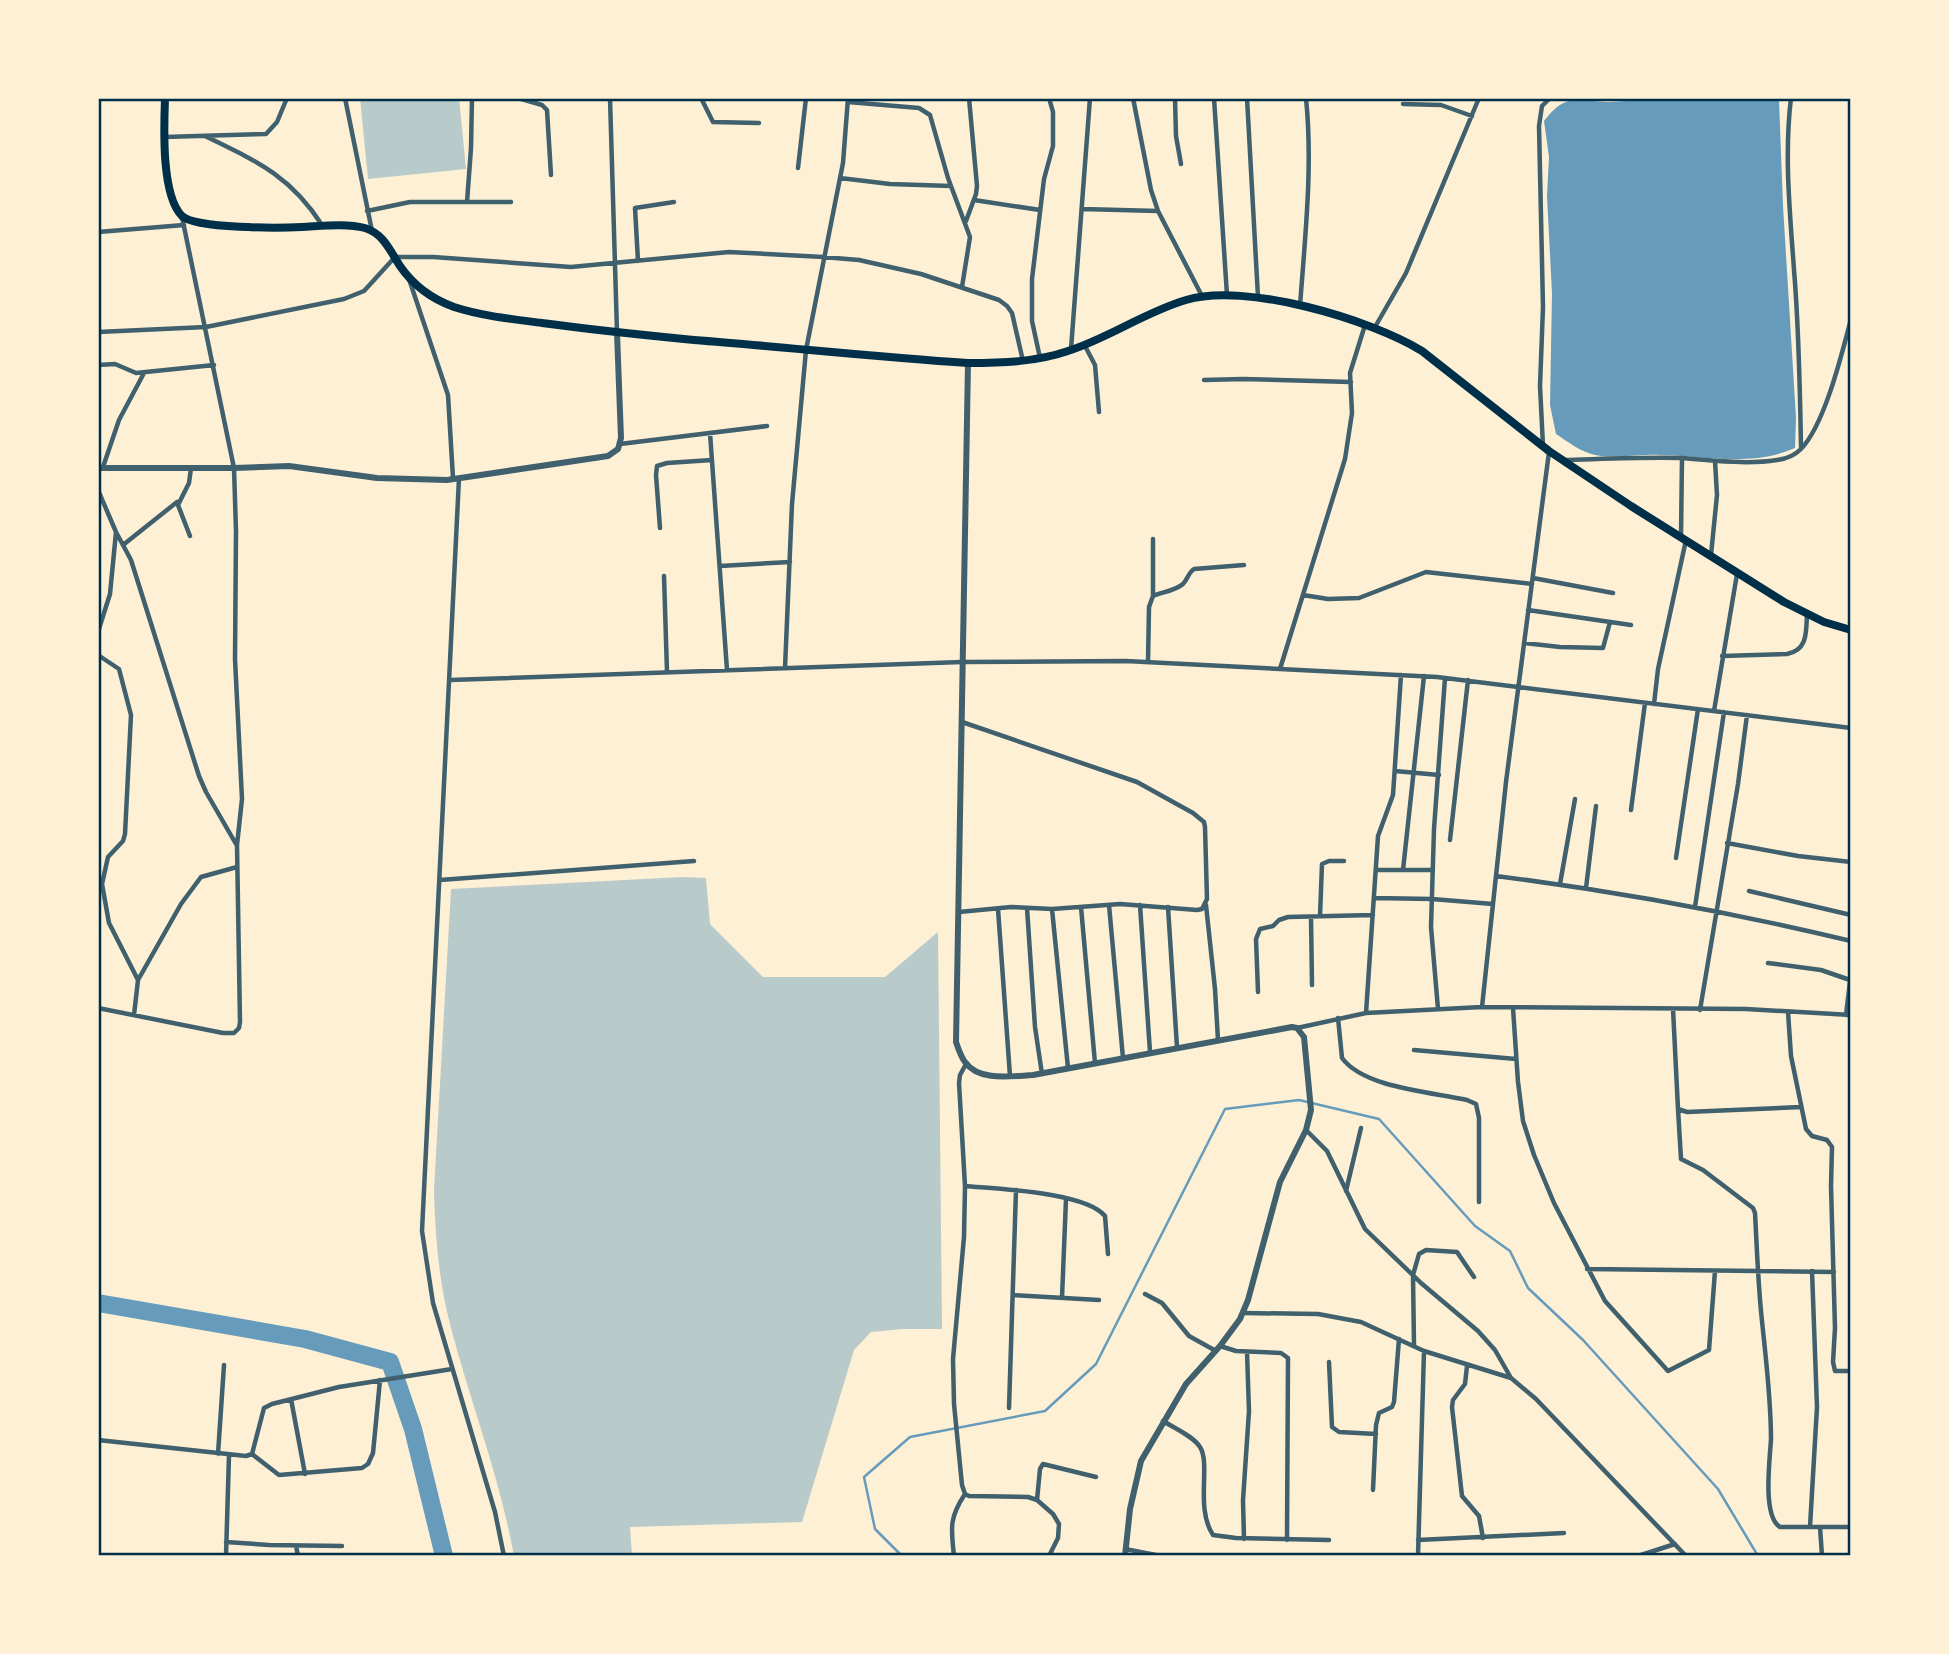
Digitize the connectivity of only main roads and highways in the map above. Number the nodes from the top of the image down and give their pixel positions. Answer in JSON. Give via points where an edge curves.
{"nodes":[{"id":1,"x":165,"y":98,"type":"edge"},
{"id":2,"x":1851,"y":630,"type":"edge"}],
"edges":[{"from":1,"to":2,"type":"highway","via":[[163,137],[169,187],[182,216],[206,224],[365,228],[379,235],[428,294],[480,314],[617,333],[968,363],[1040,359],[1071,350],[1164,306],[1203,297],[1258,297],[1375,327],[1422,351],[1546,449],[1683,538],[1807,614]]}]}
